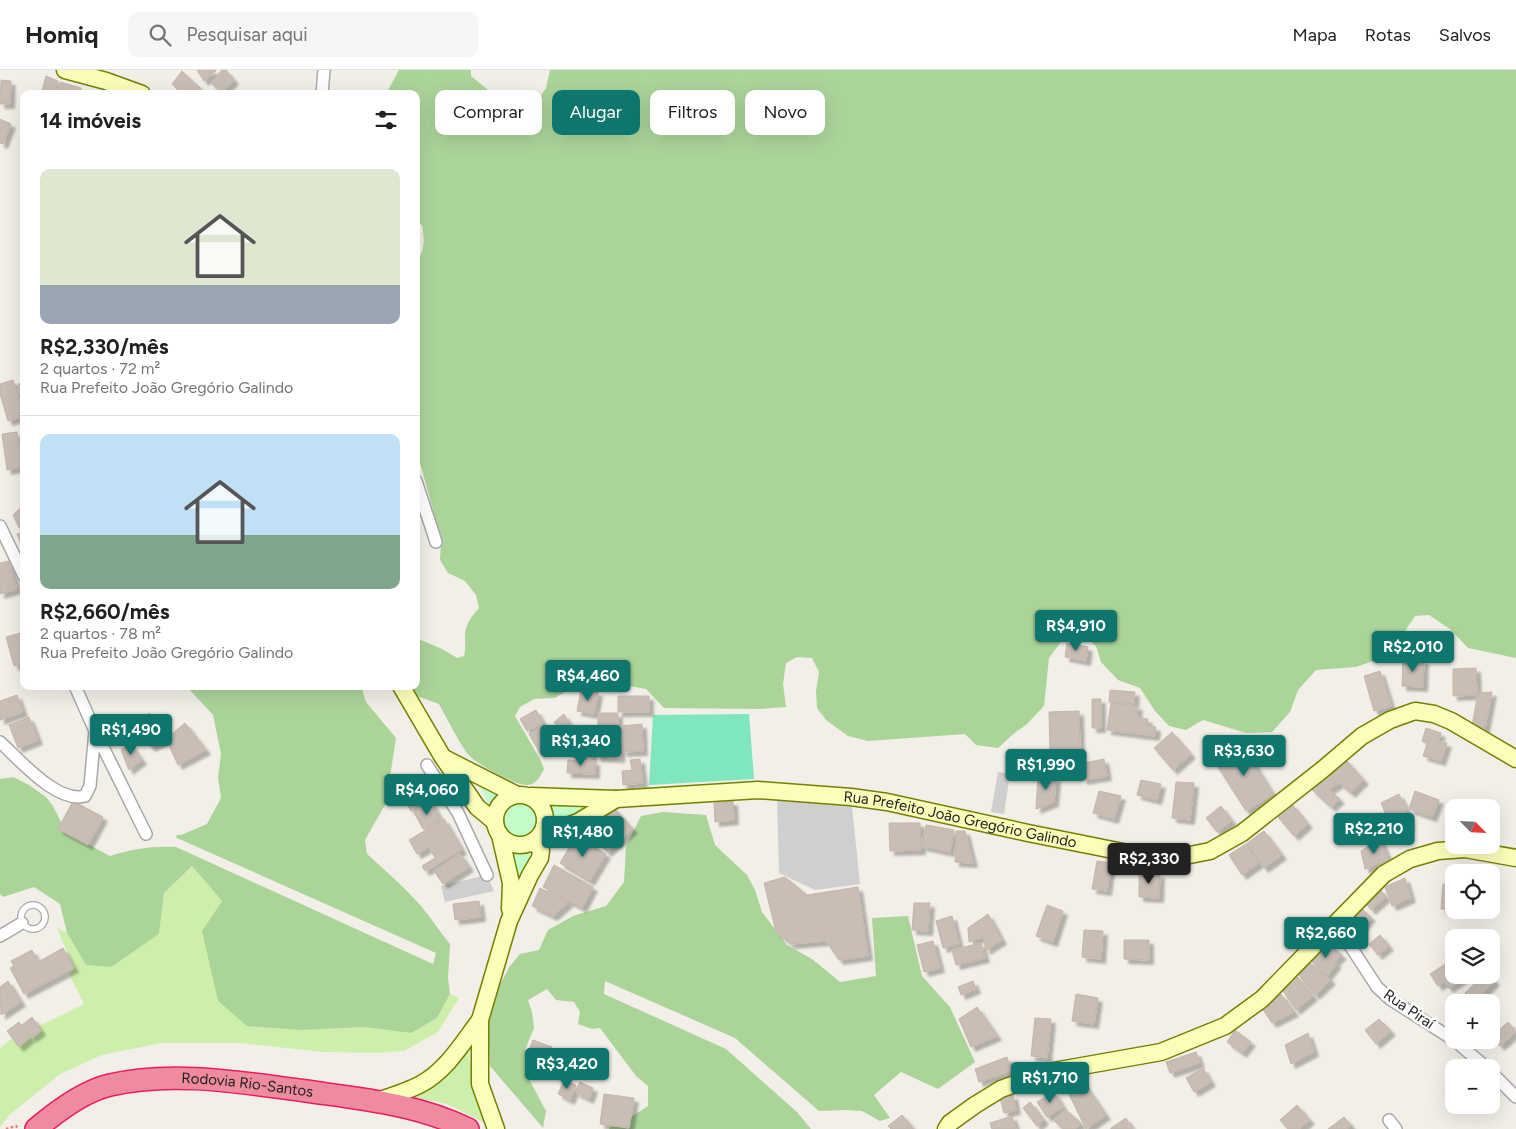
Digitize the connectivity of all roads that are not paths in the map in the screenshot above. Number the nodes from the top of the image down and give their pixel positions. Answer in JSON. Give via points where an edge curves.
{"nodes":[{"id":1,"x":65,"y":70,"type":"edge"},
{"id":2,"x":324,"y":70,"type":"edge"},
{"id":3,"x":131,"y":90,"type":"edge"},
{"id":4,"x":322,"y":90,"type":"edge"},
{"id":5,"x":420,"y":493,"type":"edge"},
{"id":6,"x":0,"y":526,"type":"edge"},
{"id":7,"x":436,"y":542,"type":"dead end"},
{"id":8,"x":20,"y":568,"type":"edge"},
{"id":9,"x":77,"y":690,"type":"edge"},
{"id":10,"x":403,"y":690,"type":"edge"},
{"id":11,"x":95,"y":731,"type":"junction"},
{"id":12,"x":0,"y":742,"type":"edge"},
{"id":13,"x":442,"y":756,"type":"junction"},
{"id":14,"x":1516,"y":758,"type":"edge"},
{"id":15,"x":426,"y":765,"type":"dead end"},
{"id":16,"x":523,"y":795,"type":"junction"},
{"id":17,"x":616,"y":798,"type":"junction"},
{"id":18,"x":477,"y":807,"type":"junction"},
{"id":19,"x":458,"y":813,"type":"junction"},
{"id":20,"x":497,"y":828,"type":"junction"},
{"id":21,"x":146,"y":834,"type":"dead end"},
{"id":22,"x":538,"y":838,"type":"junction"},
{"id":23,"x":1516,"y":858,"type":"edge"},
{"id":24,"x":487,"y":875,"type":"dead end"},
{"id":25,"x":509,"y":921,"type":"junction"},
{"id":26,"x":22,"y":923,"type":"junction"},
{"id":27,"x":1336,"y":924,"type":"junction"},
{"id":28,"x":0,"y":936,"type":"edge"},
{"id":29,"x":480,"y":1020,"type":"junction"},
{"id":30,"x":1445,"y":1034,"type":"edge"},
{"id":31,"x":1464,"y":1049,"type":"edge"},
{"id":32,"x":1476,"y":1059,"type":"edge"},
{"id":33,"x":1500,"y":1081,"type":"edge"},
{"id":34,"x":1516,"y":1097,"type":"edge"},
{"id":35,"x":377,"y":1101,"type":"junction"},
{"id":36,"x":36,"y":1129,"type":"edge"},
{"id":37,"x":468,"y":1129,"type":"edge"},
{"id":38,"x":496,"y":1129,"type":"edge"},
{"id":39,"x":946,"y":1129,"type":"edge"}],
"edges":[{"from":1,"to":3,"type":"main road"},
{"from":2,"to":4,"type":"street"},
{"from":5,"to":7,"type":"street"},
{"from":6,"to":8,"type":"street"},
{"from":9,"to":11,"type":"street"},
{"from":10,"to":13,"type":"main road"},
{"from":11,"to":12,"type":"street","via":[[90,786],[85,796],[79,797],[52,788]]},
{"from":11,"to":21,"type":"street"},
{"from":13,"to":16,"type":"main road"},
{"from":13,"to":18,"type":"main road"},
{"from":14,"to":17,"type":"main road","name":"Rua Prefeito João Gregório Galindo","via":[[1451,721],[1415,711],[1390,720],[1362,736],[1242,833],[1210,851],[1180,857],[1143,856],[852,796],[758,790]]},
{"from":15,"to":19,"type":"street"},
{"from":16,"to":17,"type":"main road","name":"Rua Prefeito João Gregório Galindo"},
{"from":16,"to":20,"type":"main road","via":[[502,802],[495,815]]},
{"from":16,"to":22,"type":"main road","via":[[537,800],[545,813],[546,820]]},
{"from":17,"to":22,"type":"main road","via":[[578,822]]},
{"from":18,"to":19,"type":"street"},
{"from":18,"to":20,"type":"main road"},
{"from":19,"to":24,"type":"street"},
{"from":20,"to":22,"type":"main road","via":[[505,840],[520,845]]},
{"from":20,"to":25,"type":"main road","via":[[512,883]]},
{"from":22,"to":25,"type":"main road","via":[[540,858]]},
{"from":23,"to":27,"type":"main road","via":[[1465,849],[1438,851],[1410,859],[1384,874]]},
{"from":25,"to":29,"type":"main road"},
{"from":26,"to":26,"type":"lane","via":[[33,930],[40,928],[46,915],[37,905],[30,905],[21,915]]},
{"from":26,"to":28,"type":"street"},
{"from":27,"to":30,"type":"street","name":"Rua Piraí","via":[[1377,987]]},
{"from":27,"to":39,"type":"main road","via":[[1262,999],[1225,1026],[1161,1052],[1048,1072],[1001,1089]]},
{"from":29,"to":35,"type":"main road","via":[[436,1074]]},
{"from":29,"to":38,"type":"main road","via":[[480,1084]]},
{"from":31,"to":32,"type":"street","name":"Rua Piraí"},
{"from":33,"to":34,"type":"street"},
{"from":35,"to":36,"type":"highway","name":"Rodovia Rio-Santos","via":[[236,1082],[156,1078],[109,1085],[78,1099]]},
{"from":35,"to":37,"type":"highway","name":"Rodovia Rio-Santos","via":[[422,1110]]}]}
